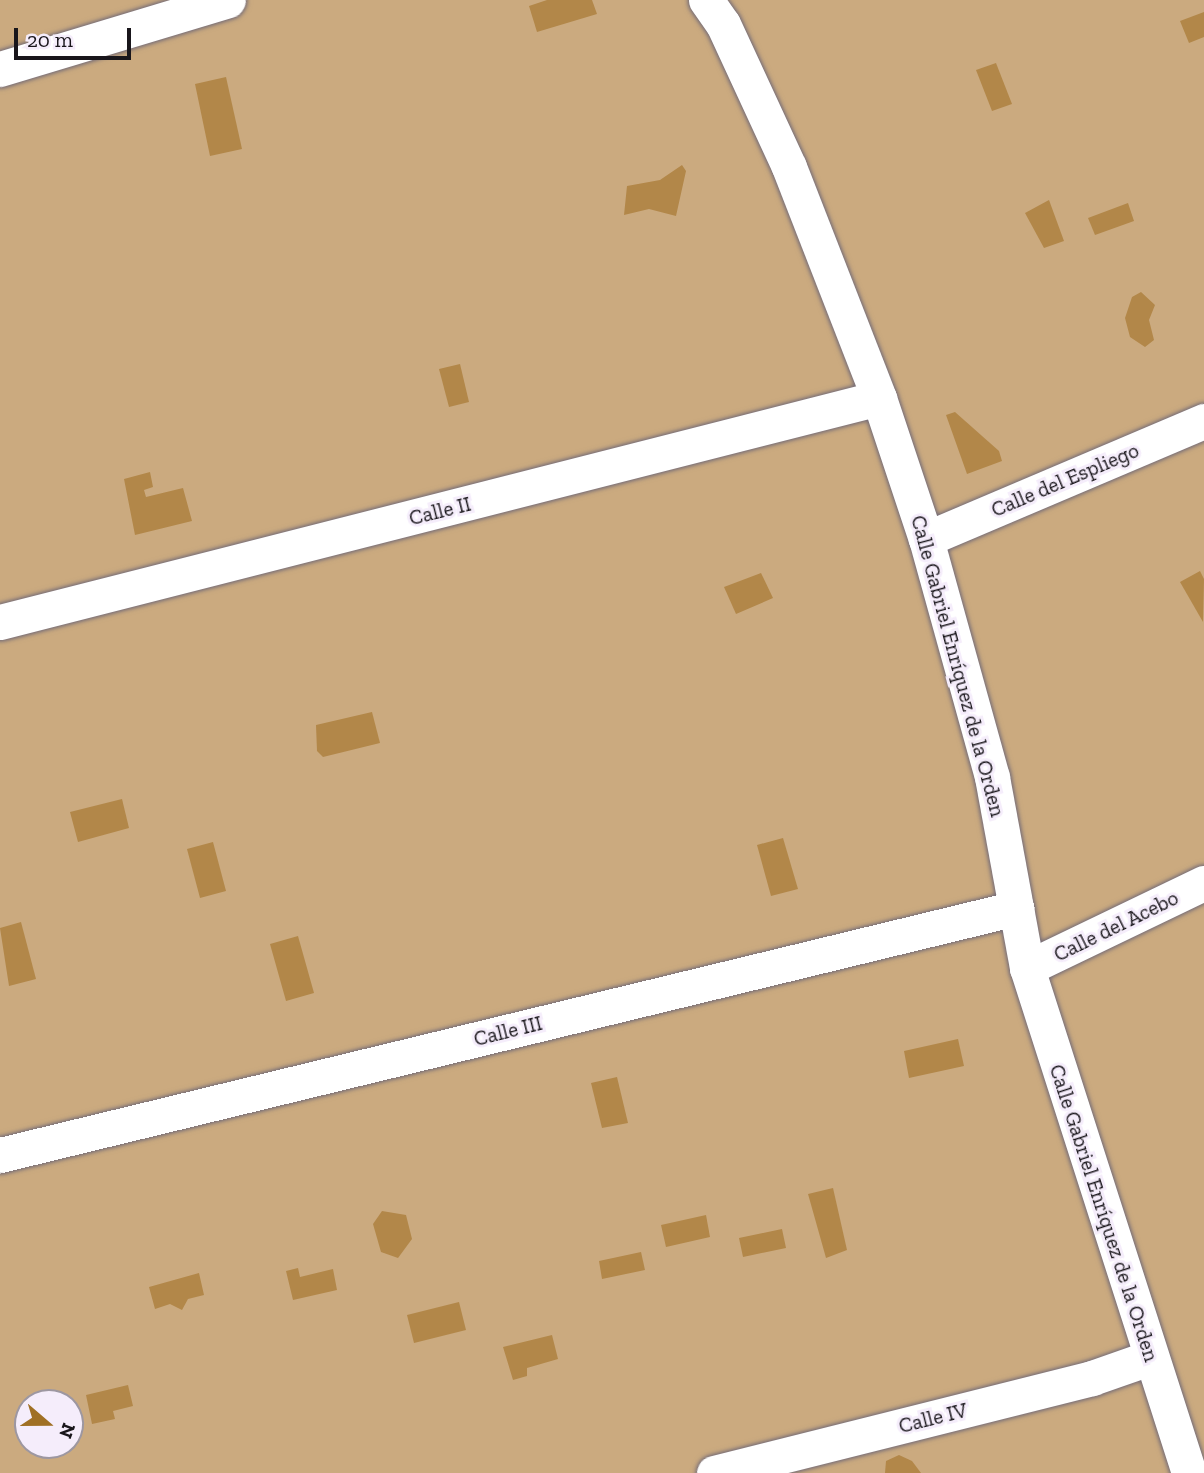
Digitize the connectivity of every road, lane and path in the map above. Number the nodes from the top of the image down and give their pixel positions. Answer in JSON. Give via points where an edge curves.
{"nodes":[{"id":1,"x":228,"y":0,"type":"edge"},
{"id":2,"x":706,"y":0,"type":"edge"},
{"id":3,"x":0,"y":69,"type":"edge"},
{"id":4,"x":879,"y":398,"type":"junction"},
{"id":5,"x":1204,"y":421,"type":"edge"},
{"id":6,"x":926,"y":539,"type":"junction"},
{"id":7,"x":0,"y":622,"type":"edge"},
{"id":8,"x":1204,"y":883,"type":"edge"},
{"id":9,"x":1016,"y":908,"type":"junction"},
{"id":10,"x":1027,"y":968,"type":"junction"},
{"id":11,"x":0,"y":1155,"type":"edge"},
{"id":12,"x":1149,"y":1358,"type":"junction"},
{"id":13,"x":714,"y":1473,"type":"edge"},
{"id":14,"x":1189,"y":1473,"type":"edge"}],
"edges":[{"from":1,"to":3,"type":"street"},
{"from":2,"to":4,"type":"street","name":"Calle Gabriel Enríquez de la Orden","via":[[723,24],[789,167]]},
{"from":4,"to":6,"type":"street","name":"Calle Gabriel Enríquez de la Orden"},
{"from":4,"to":7,"type":"street","name":"Calle II"},
{"from":5,"to":6,"type":"street","name":"Calle del Espliego"},
{"from":6,"to":9,"type":"street","name":"Calle Gabriel Enríquez de la Orden","via":[[992,777]]},
{"from":8,"to":10,"type":"street","name":"Calle del Acebo"},
{"from":9,"to":10,"type":"street","name":"Calle Gabriel Enríquez de la Orden"},
{"from":9,"to":11,"type":"street","name":"Calle III"},
{"from":10,"to":12,"type":"street","name":"Calle Gabriel Enríquez de la Orden"},
{"from":12,"to":13,"type":"street","name":"Calle IV","via":[[1092,1378]]},
{"from":12,"to":14,"type":"street","name":"Calle Gabriel Enríquez de la Orden"}]}
